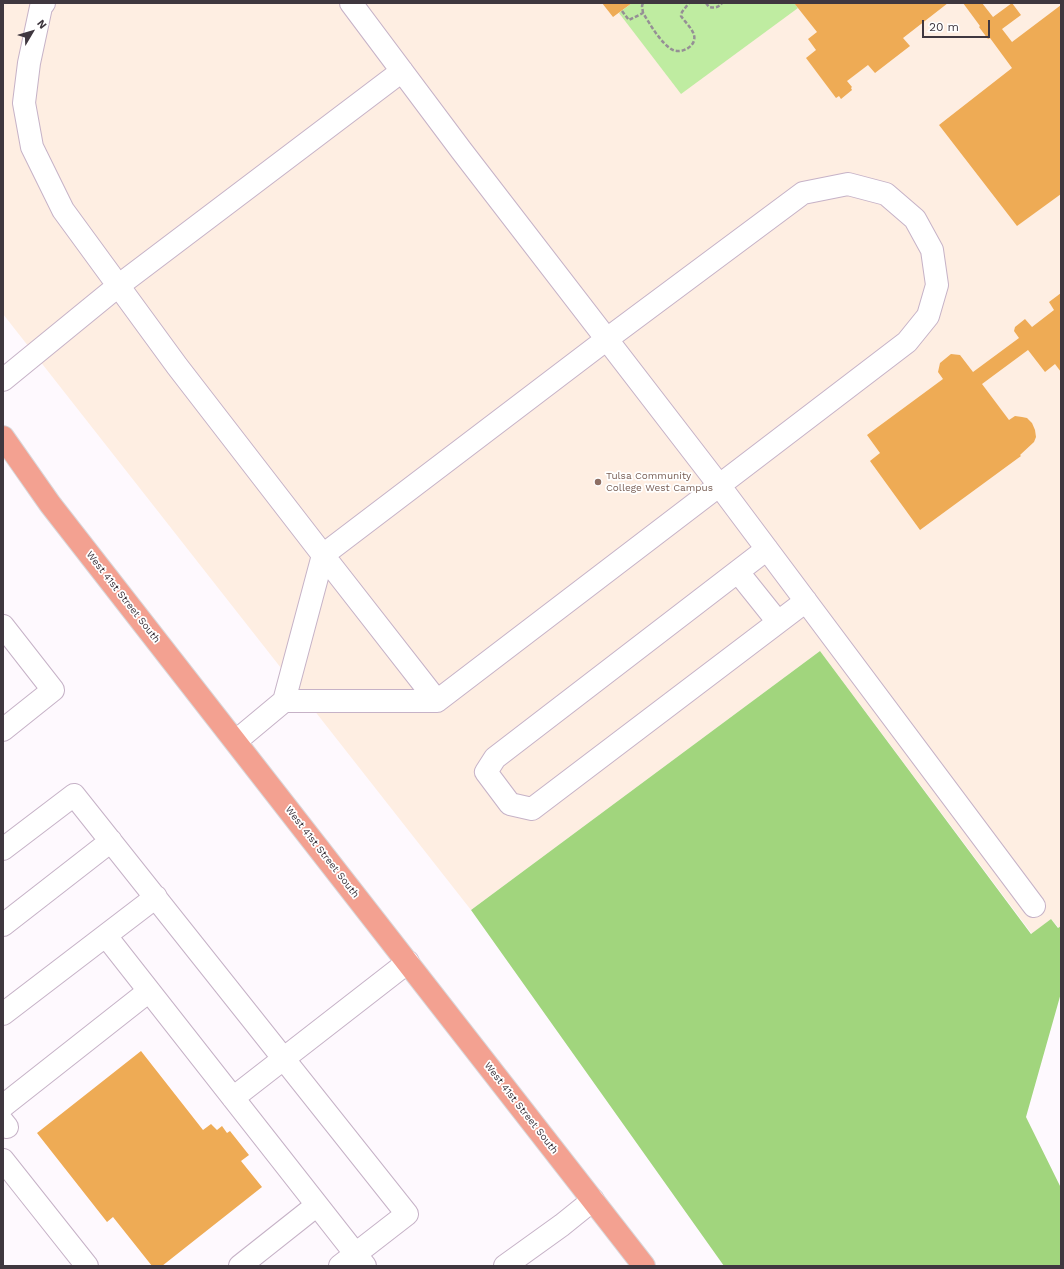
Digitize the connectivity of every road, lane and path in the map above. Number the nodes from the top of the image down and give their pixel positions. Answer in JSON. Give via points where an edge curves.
{"nodes":[{"id":1,"x":44,"y":3,"type":"edge"},
{"id":2,"x":351,"y":3,"type":"edge"},
{"id":3,"x":643,"y":3,"type":"edge"},
{"id":4,"x":689,"y":3,"type":"edge"},
{"id":5,"x":706,"y":3,"type":"edge"},
{"id":6,"x":722,"y":3,"type":"edge"},
{"id":7,"x":622,"y":11,"type":"dead end"},
{"id":8,"x":643,"y":13,"type":"junction"},
{"id":9,"x":402,"y":71,"type":"junction"},
{"id":10,"x":118,"y":286,"type":"junction"},
{"id":11,"x":607,"y":339,"type":"junction"},
{"id":12,"x":3,"y":380,"type":"edge"},
{"id":13,"x":3,"y":437,"type":"edge"},
{"id":14,"x":719,"y":485,"type":"junction"},
{"id":15,"x":767,"y":549,"type":"junction"},
{"id":16,"x":323,"y":555,"type":"junction"},
{"id":17,"x":738,"y":572,"type":"junction"},
{"id":18,"x":806,"y":601,"type":"junction"},
{"id":19,"x":778,"y":622,"type":"junction"},
{"id":20,"x":3,"y":626,"type":"edge"},
{"id":21,"x":284,"y":701,"type":"junction"},
{"id":22,"x":437,"y":701,"type":"junction"},
{"id":23,"x":3,"y":730,"type":"edge"},
{"id":24,"x":236,"y":741,"type":"junction"},
{"id":25,"x":111,"y":841,"type":"junction"},
{"id":26,"x":3,"y":849,"type":"edge"},
{"id":27,"x":156,"y":897,"type":"junction"},
{"id":28,"x":1034,"y":906,"type":"dead end"},
{"id":29,"x":3,"y":925,"type":"edge"},
{"id":30,"x":106,"y":936,"type":"junction"},
{"id":31,"x":408,"y":962,"type":"junction"},
{"id":32,"x":149,"y":991,"type":"junction"},
{"id":33,"x":3,"y":1014,"type":"edge"},
{"id":34,"x":284,"y":1059,"type":"junction"},
{"id":35,"x":234,"y":1098,"type":"junction"},
{"id":36,"x":3,"y":1106,"type":"edge"},
{"id":37,"x":3,"y":1160,"type":"edge"},
{"id":38,"x":593,"y":1200,"type":"junction"},
{"id":39,"x":318,"y":1205,"type":"junction"},
{"id":40,"x":354,"y":1262,"type":"edge"},
{"id":41,"x":87,"y":1266,"type":"edge"},
{"id":42,"x":240,"y":1266,"type":"edge"},
{"id":43,"x":504,"y":1266,"type":"edge"},
{"id":44,"x":644,"y":1266,"type":"edge"}],
"edges":[{"from":1,"to":10,"type":"street","via":[[29,63],[24,103],[32,147],[63,210]]},
{"from":2,"to":9,"type":"street"},
{"from":3,"to":8,"type":"path"},
{"from":4,"to":8,"type":"path","via":[[681,16],[694,35],[689,48],[683,51],[674,50],[665,44]]},
{"from":5,"to":6,"type":"path","via":[[714,8]]},
{"from":7,"to":8,"type":"path","via":[[629,20]]},
{"from":9,"to":10,"type":"street"},
{"from":9,"to":11,"type":"street"},
{"from":10,"to":12,"type":"street"},
{"from":10,"to":16,"type":"street"},
{"from":11,"to":14,"type":"street"},
{"from":11,"to":14,"type":"street","via":[[803,193],[848,184],[886,194],[915,219],[932,250],[937,285],[928,316],[907,342]]},
{"from":11,"to":16,"type":"street"},
{"from":13,"to":24,"type":"main road","name":"West 41st Street South","via":[[50,504]]},
{"from":14,"to":15,"type":"street"},
{"from":14,"to":22,"type":"street"},
{"from":15,"to":17,"type":"street"},
{"from":15,"to":18,"type":"street"},
{"from":16,"to":21,"type":"street"},
{"from":16,"to":22,"type":"street"},
{"from":17,"to":19,"type":"street"},
{"from":17,"to":19,"type":"street","via":[[495,758],[486,772],[510,804],[532,809]]},
{"from":18,"to":19,"type":"street"},
{"from":18,"to":28,"type":"street"},
{"from":20,"to":23,"type":"street","via":[[53,690]]},
{"from":21,"to":22,"type":"street"},
{"from":21,"to":24,"type":"street"},
{"from":24,"to":31,"type":"main road","name":"West 41st Street South"},
{"from":25,"to":26,"type":"street","via":[[74,795]]},
{"from":25,"to":27,"type":"street"},
{"from":25,"to":29,"type":"street"},
{"from":27,"to":30,"type":"street"},
{"from":27,"to":34,"type":"street"},
{"from":30,"to":32,"type":"street"},
{"from":30,"to":33,"type":"street"},
{"from":31,"to":34,"type":"street"},
{"from":31,"to":38,"type":"main road","name":"West 41st Street South"},
{"from":32,"to":35,"type":"street"},
{"from":32,"to":36,"type":"street"},
{"from":34,"to":35,"type":"street"},
{"from":34,"to":40,"type":"street","via":[[407,1214]]},
{"from":35,"to":39,"type":"street"},
{"from":37,"to":41,"type":"street"},
{"from":38,"to":43,"type":"street"},
{"from":38,"to":44,"type":"main road","name":"West 41st Street South"},
{"from":39,"to":40,"type":"street"},
{"from":39,"to":42,"type":"street"}]}
